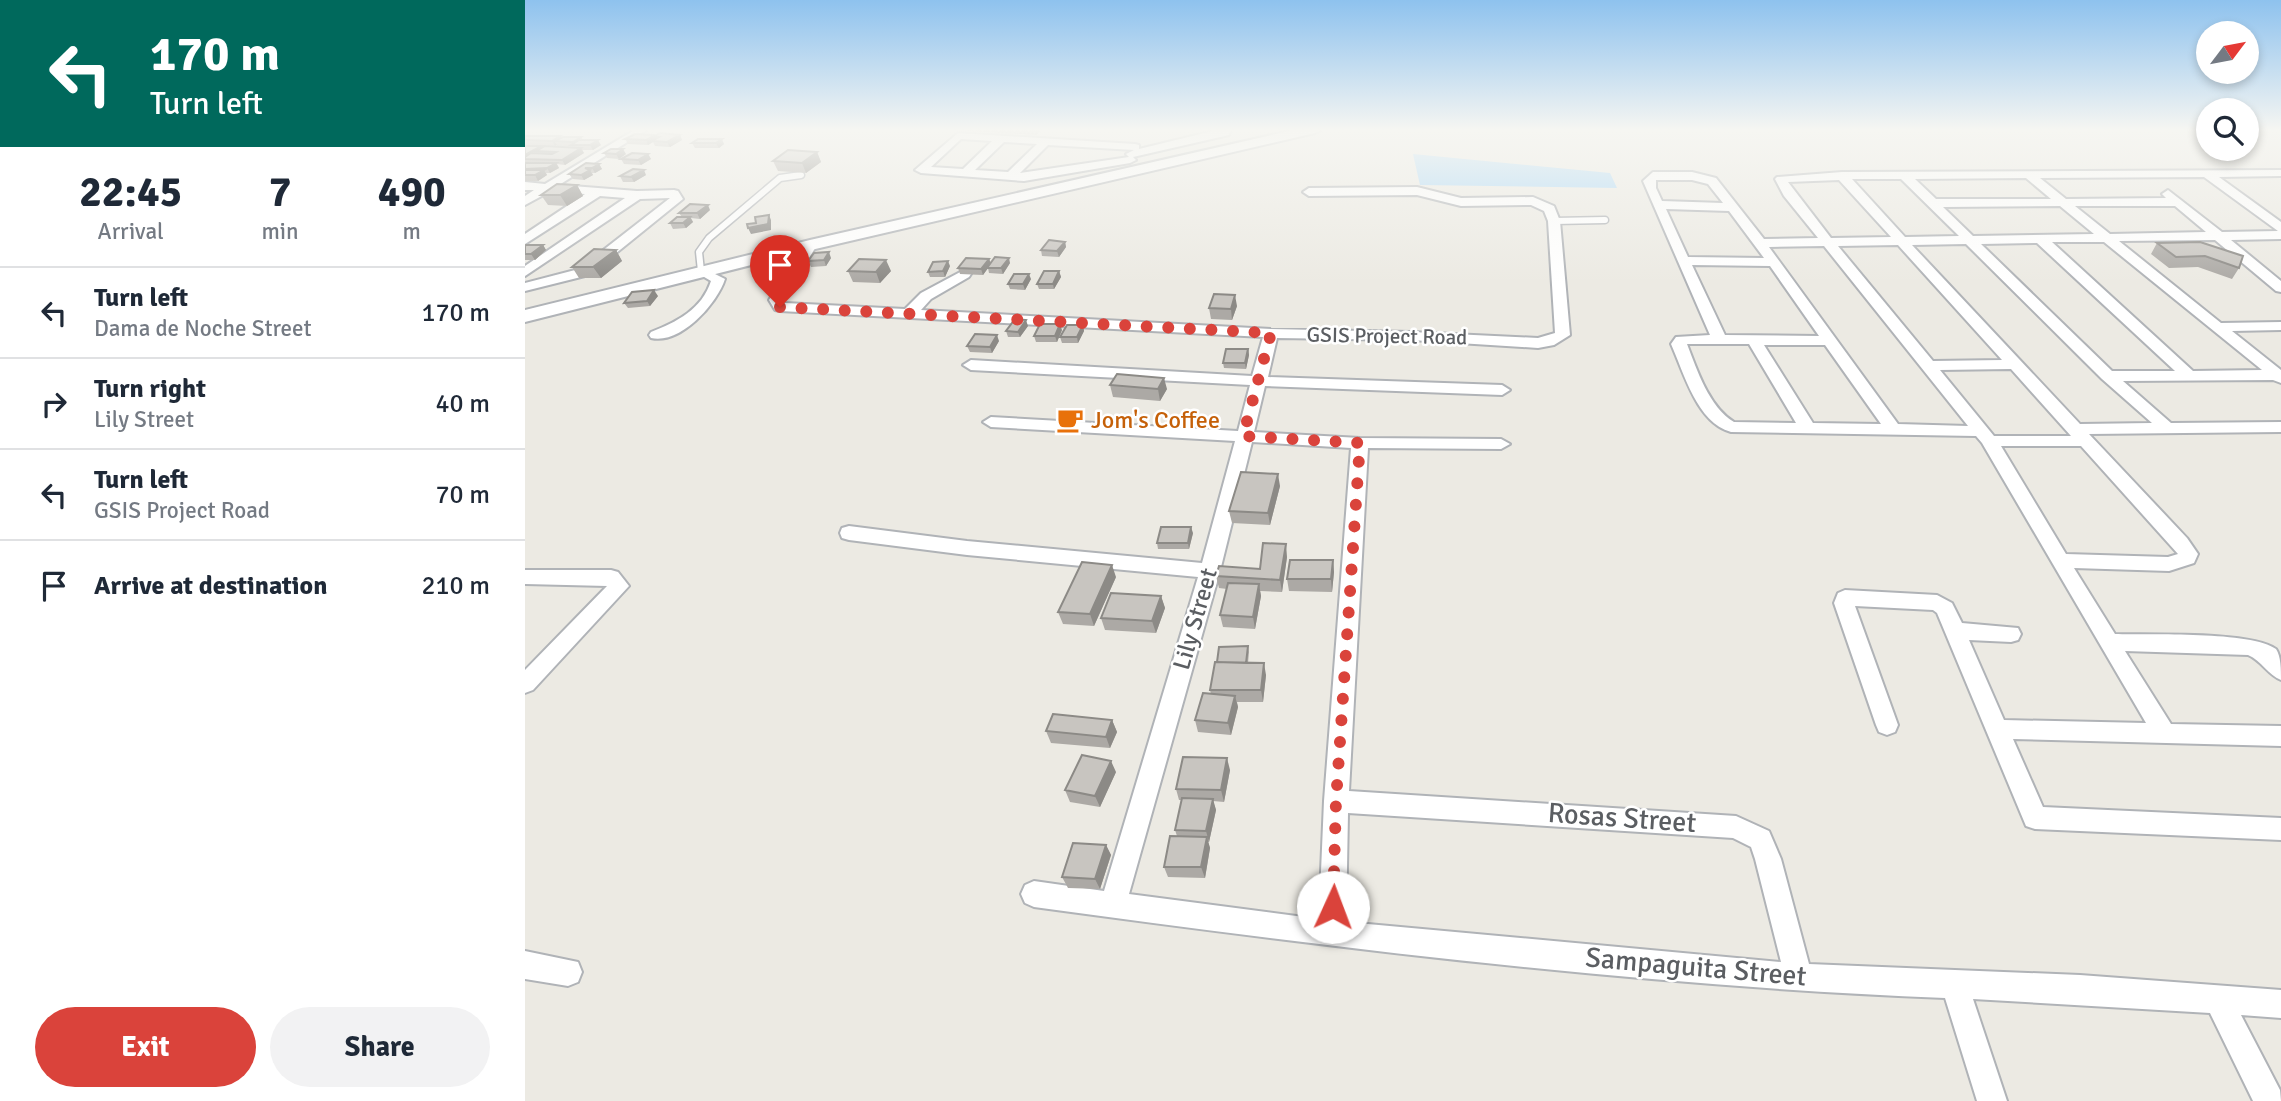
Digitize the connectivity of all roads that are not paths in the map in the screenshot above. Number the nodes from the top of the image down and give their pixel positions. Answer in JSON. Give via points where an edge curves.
{"nodes":[{"id":1,"x":558,"y":180,"type":"edge"},
{"id":2,"x":777,"y":180,"type":"edge"},
{"id":3,"x":1048,"y":180,"type":"edge"},
{"id":4,"x":1650,"y":180,"type":"edge"},
{"id":5,"x":1710,"y":180,"type":"edge"},
{"id":6,"x":1782,"y":180,"type":"edge"},
{"id":7,"x":1846,"y":180,"type":"edge"},
{"id":8,"x":1909,"y":180,"type":"edge"},
{"id":9,"x":2036,"y":180,"type":"edge"},
{"id":10,"x":2151,"y":180,"type":"edge"},
{"id":11,"x":2216,"y":180,"type":"edge"},
{"id":12,"x":525,"y":186,"type":"edge"},
{"id":13,"x":547,"y":187,"type":"junction"},
{"id":14,"x":597,"y":192,"type":"junction"},
{"id":15,"x":1309,"y":192,"type":"dead end"},
{"id":16,"x":637,"y":195,"type":"junction"},
{"id":17,"x":525,"y":201,"type":"edge"},
{"id":18,"x":2178,"y":202,"type":"junction"},
{"id":19,"x":1932,"y":203,"type":"junction"},
{"id":20,"x":2065,"y":203,"type":"junction"},
{"id":21,"x":1658,"y":205,"type":"junction"},
{"id":22,"x":1731,"y":207,"type":"junction"},
{"id":23,"x":1554,"y":220,"type":"junction"},
{"id":24,"x":1605,"y":220,"type":"dead end"},
{"id":25,"x":2281,"y":228,"type":"edge"},
{"id":26,"x":2218,"y":235,"type":"junction"},
{"id":27,"x":2281,"y":235,"type":"edge"},
{"id":28,"x":2107,"y":236,"type":"junction"},
{"id":29,"x":2038,"y":237,"type":"junction"},
{"id":30,"x":1901,"y":239,"type":"junction"},
{"id":31,"x":1968,"y":239,"type":"junction"},
{"id":32,"x":525,"y":240,"type":"edge"},
{"id":33,"x":1829,"y":241,"type":"junction"},
{"id":34,"x":1760,"y":243,"type":"junction"},
{"id":35,"x":810,"y":245,"type":"junction"},
{"id":36,"x":1684,"y":261,"type":"junction"},
{"id":37,"x":1773,"y":262,"type":"junction"},
{"id":38,"x":701,"y":271,"type":"junction"},
{"id":39,"x":525,"y":272,"type":"edge"},
{"id":40,"x":964,"y":274,"type":"edge"},
{"id":41,"x":525,"y":287,"type":"edge"},
{"id":42,"x":2281,"y":288,"type":"edge"},
{"id":43,"x":909,"y":314,"type":"junction"},
{"id":44,"x":525,"y":316,"type":"edge"},
{"id":45,"x":2281,"y":326,"type":"edge"},
{"id":46,"x":2219,"y":327,"type":"junction"},
{"id":47,"x":1271,"y":333,"type":"junction"},
{"id":48,"x":656,"y":335,"type":"dead end"},
{"id":49,"x":1719,"y":340,"type":"junction"},
{"id":50,"x":1754,"y":341,"type":"junction"},
{"id":51,"x":1828,"y":341,"type":"junction"},
{"id":52,"x":2015,"y":364,"type":"junction"},
{"id":53,"x":971,"y":365,"type":"dead end"},
{"id":54,"x":1931,"y":366,"type":"junction"},
{"id":55,"x":2108,"y":376,"type":"junction"},
{"id":56,"x":2190,"y":376,"type":"junction"},
{"id":57,"x":2280,"y":376,"type":"edge"},
{"id":58,"x":1259,"y":381,"type":"junction"},
{"id":59,"x":1501,"y":390,"type":"dead end"},
{"id":60,"x":991,"y":422,"type":"dead end"},
{"id":61,"x":2166,"y":427,"type":"junction"},
{"id":62,"x":2281,"y":427,"type":"edge"},
{"id":63,"x":1808,"y":428,"type":"junction"},
{"id":64,"x":1892,"y":428,"type":"junction"},
{"id":65,"x":2082,"y":435,"type":"junction"},
{"id":66,"x":1243,"y":436,"type":"junction"},
{"id":67,"x":1985,"y":436,"type":"junction"},
{"id":68,"x":1360,"y":443,"type":"junction"},
{"id":69,"x":1501,"y":444,"type":"dead end"},
{"id":70,"x":849,"y":533,"type":"dead end"},
{"id":71,"x":2060,"y":561,"type":"junction"},
{"id":72,"x":1210,"y":571,"type":"junction"},
{"id":73,"x":525,"y":578,"type":"edge"},
{"id":74,"x":1955,"y":631,"type":"junction"},
{"id":75,"x":2011,"y":634,"type":"dead end"},
{"id":76,"x":2108,"y":642,"type":"junction"},
{"id":77,"x":2281,"y":671,"type":"edge"},
{"id":78,"x":525,"y":684,"type":"edge"},
{"id":79,"x":1887,"y":725,"type":"dead end"},
{"id":80,"x":1996,"y":729,"type":"junction"},
{"id":81,"x":2164,"y":733,"type":"junction"},
{"id":82,"x":2281,"y":736,"type":"edge"},
{"id":83,"x":1336,"y":801,"type":"junction"},
{"id":84,"x":2281,"y":829,"type":"edge"},
{"id":85,"x":1034,"y":894,"type":"dead end"},
{"id":86,"x":1113,"y":904,"type":"junction"},
{"id":87,"x":1332,"y":933,"type":"junction"},
{"id":88,"x":525,"y":965,"type":"edge"},
{"id":89,"x":568,"y":972,"type":"dead end"},
{"id":90,"x":1799,"y":978,"type":"junction"},
{"id":91,"x":1955,"y":986,"type":"junction"},
{"id":92,"x":2218,"y":999,"type":"junction"},
{"id":93,"x":2281,"y":1004,"type":"edge"},
{"id":94,"x":1993,"y":1101,"type":"edge"},
{"id":95,"x":2269,"y":1101,"type":"edge"}],
"edges":[{"from":1,"to":13,"type":"street"},
{"from":2,"to":38,"type":"lane","via":[[709,238],[699,252]]},
{"from":3,"to":35,"type":"street"},
{"from":4,"to":21,"type":"street"},
{"from":5,"to":22,"type":"street"},
{"from":6,"to":33,"type":"street"},
{"from":7,"to":30,"type":"street"},
{"from":8,"to":19,"type":"street"},
{"from":9,"to":20,"type":"street"},
{"from":10,"to":18,"type":"street"},
{"from":11,"to":25,"type":"street"},
{"from":12,"to":13,"type":"street"},
{"from":13,"to":14,"type":"street"},
{"from":13,"to":17,"type":"street"},
{"from":14,"to":16,"type":"street"},
{"from":14,"to":32,"type":"street"},
{"from":15,"to":23,"type":"street","via":[[1417,191],[1461,202],[1533,201],[1550,209]]},
{"from":16,"to":39,"type":"street"},
{"from":16,"to":41,"type":"street","via":[[674,194],[677,199],[584,272]]},
{"from":18,"to":20,"type":"street"},
{"from":18,"to":26,"type":"street"},
{"from":19,"to":20,"type":"street"},
{"from":19,"to":31,"type":"street"},
{"from":20,"to":28,"type":"street"},
{"from":21,"to":22,"type":"street"},
{"from":21,"to":36,"type":"street"},
{"from":22,"to":34,"type":"street"},
{"from":23,"to":24,"type":"lane"},
{"from":23,"to":47,"type":"street","name":"GSIS Project Road","via":[[1563,335],[1549,342]]},
{"from":26,"to":27,"type":"street"},
{"from":26,"to":28,"type":"street"},
{"from":26,"to":42,"type":"street"},
{"from":28,"to":29,"type":"street"},
{"from":28,"to":46,"type":"street"},
{"from":29,"to":31,"type":"street"},
{"from":29,"to":56,"type":"street"},
{"from":30,"to":31,"type":"street"},
{"from":30,"to":33,"type":"street"},
{"from":30,"to":52,"type":"street"},
{"from":31,"to":55,"type":"street"},
{"from":33,"to":34,"type":"street"},
{"from":33,"to":54,"type":"street"},
{"from":34,"to":37,"type":"street"},
{"from":35,"to":38,"type":"street"},
{"from":35,"to":43,"type":"street","name":"GSIS Project Road","via":[[776,300],[780,307]]},
{"from":36,"to":37,"type":"street"},
{"from":36,"to":49,"type":"street"},
{"from":37,"to":51,"type":"street"},
{"from":38,"to":44,"type":"street"},
{"from":38,"to":48,"type":"street","via":[[718,279],[708,301],[682,324]]},
{"from":40,"to":43,"type":"street","via":[[926,296]]},
{"from":43,"to":47,"type":"street","name":"GSIS Project Road"},
{"from":45,"to":46,"type":"street"},
{"from":46,"to":57,"type":"street"},
{"from":47,"to":58,"type":"street","name":"Lily Street"},
{"from":49,"to":50,"type":"street"},
{"from":49,"to":63,"type":"street","via":[[1688,339],[1679,344],[1719,420],[1738,428]]},
{"from":50,"to":51,"type":"street"},
{"from":50,"to":63,"type":"street"},
{"from":51,"to":64,"type":"street"},
{"from":52,"to":54,"type":"street"},
{"from":52,"to":65,"type":"street"},
{"from":53,"to":58,"type":"street"},
{"from":54,"to":67,"type":"street"},
{"from":55,"to":56,"type":"street"},
{"from":55,"to":61,"type":"street"},
{"from":56,"to":57,"type":"street"},
{"from":58,"to":59,"type":"street"},
{"from":58,"to":66,"type":"street","name":"Lily Street"},
{"from":60,"to":66,"type":"street"},
{"from":61,"to":62,"type":"street"},
{"from":61,"to":65,"type":"street"},
{"from":63,"to":64,"type":"street"},
{"from":64,"to":67,"type":"street"},
{"from":65,"to":67,"type":"street"},
{"from":65,"to":71,"type":"street","via":[[2188,554],[2184,561],[2169,564]]},
{"from":66,"to":68,"type":"street"},
{"from":66,"to":72,"type":"street","name":"Lily Street"},
{"from":67,"to":71,"type":"street"},
{"from":68,"to":69,"type":"street"},
{"from":68,"to":83,"type":"street"},
{"from":70,"to":72,"type":"street"},
{"from":71,"to":76,"type":"street"},
{"from":72,"to":86,"type":"street","name":"Lily Street"},
{"from":73,"to":78,"type":"street","via":[[611,577],[619,586]]},
{"from":74,"to":75,"type":"street"},
{"from":74,"to":79,"type":"street","via":[[1945,608],[1937,603],[1845,598]]},
{"from":74,"to":80,"type":"street"},
{"from":76,"to":77,"type":"street","via":[[2251,647],[2268,655]]},
{"from":76,"to":81,"type":"street"},
{"from":80,"to":81,"type":"street"},
{"from":80,"to":84,"type":"street","via":[[2035,818]]},
{"from":81,"to":82,"type":"street"},
{"from":83,"to":87,"type":"street"},
{"from":83,"to":90,"type":"street","name":"Rosas Street","via":[[1736,827],[1760,839]]},
{"from":85,"to":86,"type":"street","name":"Sampaguita Street"},
{"from":86,"to":87,"type":"street","name":"Sampaguita Street"},
{"from":87,"to":90,"type":"street","name":"Sampaguita Street"},
{"from":88,"to":89,"type":"street"},
{"from":90,"to":91,"type":"street","name":"Sampaguita Street"},
{"from":91,"to":92,"type":"street","name":"Sampaguita Street"},
{"from":91,"to":94,"type":"street"},
{"from":92,"to":93,"type":"street","name":"Sampaguita Street"},
{"from":92,"to":95,"type":"street"}]}
